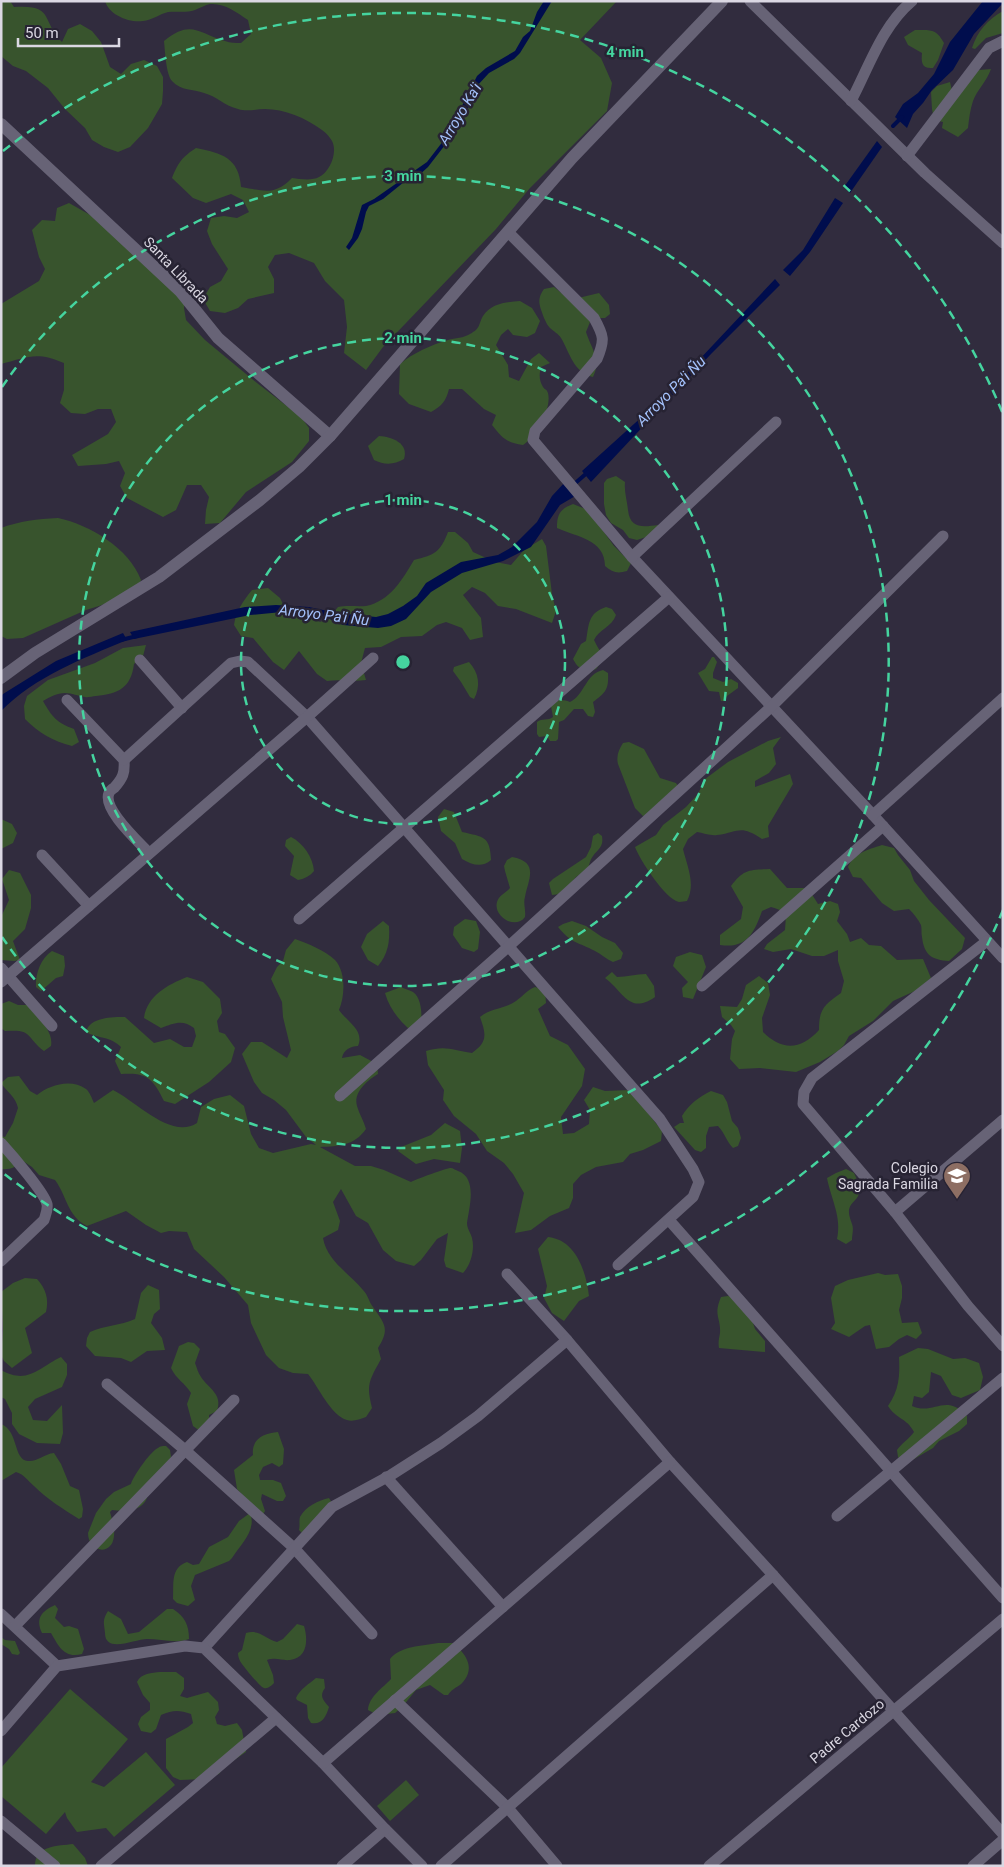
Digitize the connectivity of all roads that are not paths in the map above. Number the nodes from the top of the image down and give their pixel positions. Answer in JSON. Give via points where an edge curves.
{"nodes":[{"id":1,"x":722,"y":1,"type":"edge"},
{"id":2,"x":750,"y":1,"type":"edge"},
{"id":3,"x":912,"y":1,"type":"edge"},
{"id":4,"x":1003,"y":41,"type":"edge"},
{"id":5,"x":851,"y":101,"type":"junction"},
{"id":6,"x":1,"y":124,"type":"edge"},
{"id":7,"x":907,"y":156,"type":"junction"},
{"id":8,"x":508,"y":232,"type":"junction"},
{"id":9,"x":1003,"y":244,"type":"edge"},
{"id":10,"x":776,"y":422,"type":"dead end"},
{"id":11,"x":330,"y":436,"type":"junction"},
{"id":12,"x":943,"y":536,"type":"dead end"},
{"id":13,"x":632,"y":557,"type":"junction"},
{"id":14,"x":669,"y":597,"type":"junction"},
{"id":15,"x":373,"y":658,"type":"dead end"},
{"id":16,"x":140,"y":660,"type":"dead end"},
{"id":17,"x":1,"y":678,"type":"edge"},
{"id":18,"x":1003,"y":698,"type":"edge"},
{"id":19,"x":67,"y":700,"type":"dead end"},
{"id":20,"x":771,"y":707,"type":"junction"},
{"id":21,"x":182,"y":708,"type":"junction"},
{"id":22,"x":307,"y":717,"type":"junction"},
{"id":23,"x":124,"y":760,"type":"junction"},
{"id":24,"x":873,"y":815,"type":"junction"},
{"id":25,"x":883,"y":826,"type":"junction"},
{"id":26,"x":404,"y":827,"type":"junction"},
{"id":27,"x":149,"y":853,"type":"junction"},
{"id":28,"x":42,"y":854,"type":"dead end"},
{"id":29,"x":89,"y":906,"type":"junction"},
{"id":30,"x":299,"y":919,"type":"dead end"},
{"id":31,"x":987,"y":941,"type":"junction"},
{"id":32,"x":508,"y":947,"type":"junction"},
{"id":33,"x":1003,"y":958,"type":"edge"},
{"id":34,"x":4,"y":976,"type":"edge"},
{"id":35,"x":702,"y":986,"type":"dead end"},
{"id":36,"x":52,"y":1026,"type":"dead end"},
{"id":37,"x":340,"y":1096,"type":"dead end"},
{"id":38,"x":1003,"y":1120,"type":"edge"},
{"id":39,"x":1,"y":1143,"type":"edge"},
{"id":40,"x":895,"y":1212,"type":"junction"},
{"id":41,"x":669,"y":1220,"type":"junction"},
{"id":42,"x":1,"y":1261,"type":"edge"},
{"id":43,"x":618,"y":1265,"type":"dead end"},
{"id":44,"x":507,"y":1274,"type":"dead end"},
{"id":45,"x":567,"y":1340,"type":"junction"},
{"id":46,"x":1003,"y":1346,"type":"edge"},
{"id":47,"x":1003,"y":1378,"type":"edge"},
{"id":48,"x":107,"y":1384,"type":"dead end"},
{"id":49,"x":234,"y":1400,"type":"dead end"},
{"id":50,"x":185,"y":1450,"type":"junction"},
{"id":51,"x":670,"y":1462,"type":"junction"},
{"id":52,"x":892,"y":1471,"type":"junction"},
{"id":53,"x":386,"y":1477,"type":"junction"},
{"id":54,"x":837,"y":1516,"type":"dead end"},
{"id":55,"x":294,"y":1548,"type":"junction"},
{"id":56,"x":773,"y":1574,"type":"junction"},
{"id":57,"x":1003,"y":1598,"type":"edge"},
{"id":58,"x":502,"y":1607,"type":"junction"},
{"id":59,"x":1,"y":1614,"type":"edge"},
{"id":60,"x":1003,"y":1620,"type":"edge"},
{"id":61,"x":15,"y":1626,"type":"junction"},
{"id":62,"x":372,"y":1634,"type":"dead end"},
{"id":63,"x":204,"y":1648,"type":"junction"},
{"id":64,"x":57,"y":1666,"type":"junction"},
{"id":65,"x":395,"y":1700,"type":"junction"},
{"id":66,"x":894,"y":1711,"type":"junction"},
{"id":67,"x":276,"y":1718,"type":"junction"},
{"id":68,"x":1,"y":1732,"type":"edge"},
{"id":69,"x":323,"y":1763,"type":"junction"},
{"id":70,"x":508,"y":1808,"type":"junction"},
{"id":71,"x":1,"y":1821,"type":"edge"},
{"id":72,"x":385,"y":1830,"type":"junction"},
{"id":73,"x":1003,"y":1834,"type":"edge"},
{"id":74,"x":1003,"y":1840,"type":"edge"},
{"id":75,"x":55,"y":1866,"type":"edge"},
{"id":76,"x":101,"y":1866,"type":"edge"},
{"id":77,"x":342,"y":1866,"type":"edge"},
{"id":78,"x":422,"y":1866,"type":"edge"},
{"id":79,"x":441,"y":1866,"type":"edge"},
{"id":80,"x":557,"y":1866,"type":"edge"},
{"id":81,"x":709,"y":1866,"type":"edge"},
{"id":82,"x":973,"y":1866,"type":"edge"}],
"edges":[{"from":1,"to":8,"type":"main road","via":[[572,158]]},
{"from":2,"to":5,"type":"street"},
{"from":3,"to":5,"type":"street","via":[[888,27]]},
{"from":4,"to":7,"type":"street","via":[[989,48]]},
{"from":5,"to":7,"type":"street"},
{"from":6,"to":11,"type":"main road","name":"Santa Librada","via":[[180,291],[218,338]]},
{"from":7,"to":9,"type":"street"},
{"from":8,"to":11,"type":"main road"},
{"from":8,"to":13,"type":"street","via":[[594,318],[603,333],[603,345],[597,359],[533,435],[533,440]]},
{"from":10,"to":13,"type":"street"},
{"from":11,"to":17,"type":"main road","via":[[260,500],[159,577],[35,653]]},
{"from":12,"to":20,"type":"street"},
{"from":13,"to":14,"type":"street"},
{"from":14,"to":20,"type":"street"},
{"from":14,"to":26,"type":"street"},
{"from":15,"to":22,"type":"street"},
{"from":16,"to":21,"type":"street"},
{"from":18,"to":24,"type":"street"},
{"from":19,"to":23,"type":"street"},
{"from":20,"to":24,"type":"street"},
{"from":20,"to":32,"type":"street"},
{"from":21,"to":22,"type":"street","via":[[231,663],[240,661],[248,662]]},
{"from":21,"to":23,"type":"street"},
{"from":22,"to":26,"type":"street"},
{"from":22,"to":27,"type":"street"},
{"from":23,"to":27,"type":"street","via":[[125,773],[109,793],[108,803]]},
{"from":24,"to":25,"type":"street"},
{"from":25,"to":31,"type":"street"},
{"from":25,"to":35,"type":"street"},
{"from":26,"to":30,"type":"street"},
{"from":26,"to":32,"type":"street"},
{"from":27,"to":29,"type":"street"},
{"from":28,"to":29,"type":"street"},
{"from":29,"to":34,"type":"street"},
{"from":31,"to":33,"type":"street"},
{"from":31,"to":40,"type":"street","via":[[812,1078],[804,1092],[803,1104]]},
{"from":32,"to":37,"type":"street"},
{"from":32,"to":41,"type":"street","via":[[660,1120],[693,1169],[699,1182],[693,1197]]},
{"from":34,"to":36,"type":"street"},
{"from":38,"to":40,"type":"street"},
{"from":39,"to":42,"type":"street","via":[[46,1203],[47,1212],[44,1220]]},
{"from":40,"to":46,"type":"street"},
{"from":41,"to":43,"type":"street"},
{"from":41,"to":52,"type":"street"},
{"from":44,"to":45,"type":"street"},
{"from":45,"to":51,"type":"street"},
{"from":45,"to":53,"type":"street","via":[[478,1416]]},
{"from":47,"to":52,"type":"street"},
{"from":48,"to":50,"type":"street"},
{"from":49,"to":50,"type":"street"},
{"from":50,"to":55,"type":"street"},
{"from":50,"to":61,"type":"street"},
{"from":51,"to":56,"type":"street"},
{"from":51,"to":58,"type":"street"},
{"from":52,"to":54,"type":"street"},
{"from":52,"to":57,"type":"street"},
{"from":53,"to":55,"type":"street","via":[[332,1507]]},
{"from":53,"to":58,"type":"street"},
{"from":55,"to":62,"type":"street"},
{"from":55,"to":63,"type":"street"},
{"from":56,"to":66,"type":"street"},
{"from":56,"to":70,"type":"street"},
{"from":58,"to":65,"type":"street"},
{"from":59,"to":61,"type":"street"},
{"from":60,"to":66,"type":"street","name":"Padre Cardozo"},
{"from":61,"to":64,"type":"street"},
{"from":63,"to":64,"type":"street","via":[[185,1646]]},
{"from":63,"to":67,"type":"street"},
{"from":64,"to":68,"type":"street"},
{"from":65,"to":69,"type":"street"},
{"from":65,"to":70,"type":"street"},
{"from":66,"to":73,"type":"street"},
{"from":66,"to":81,"type":"street","name":"Padre Cardozo"},
{"from":67,"to":69,"type":"street"},
{"from":67,"to":76,"type":"street"},
{"from":69,"to":72,"type":"street"},
{"from":70,"to":79,"type":"street"},
{"from":70,"to":80,"type":"street"},
{"from":71,"to":75,"type":"street"},
{"from":72,"to":77,"type":"street"},
{"from":72,"to":78,"type":"street"},
{"from":74,"to":82,"type":"street"}]}
